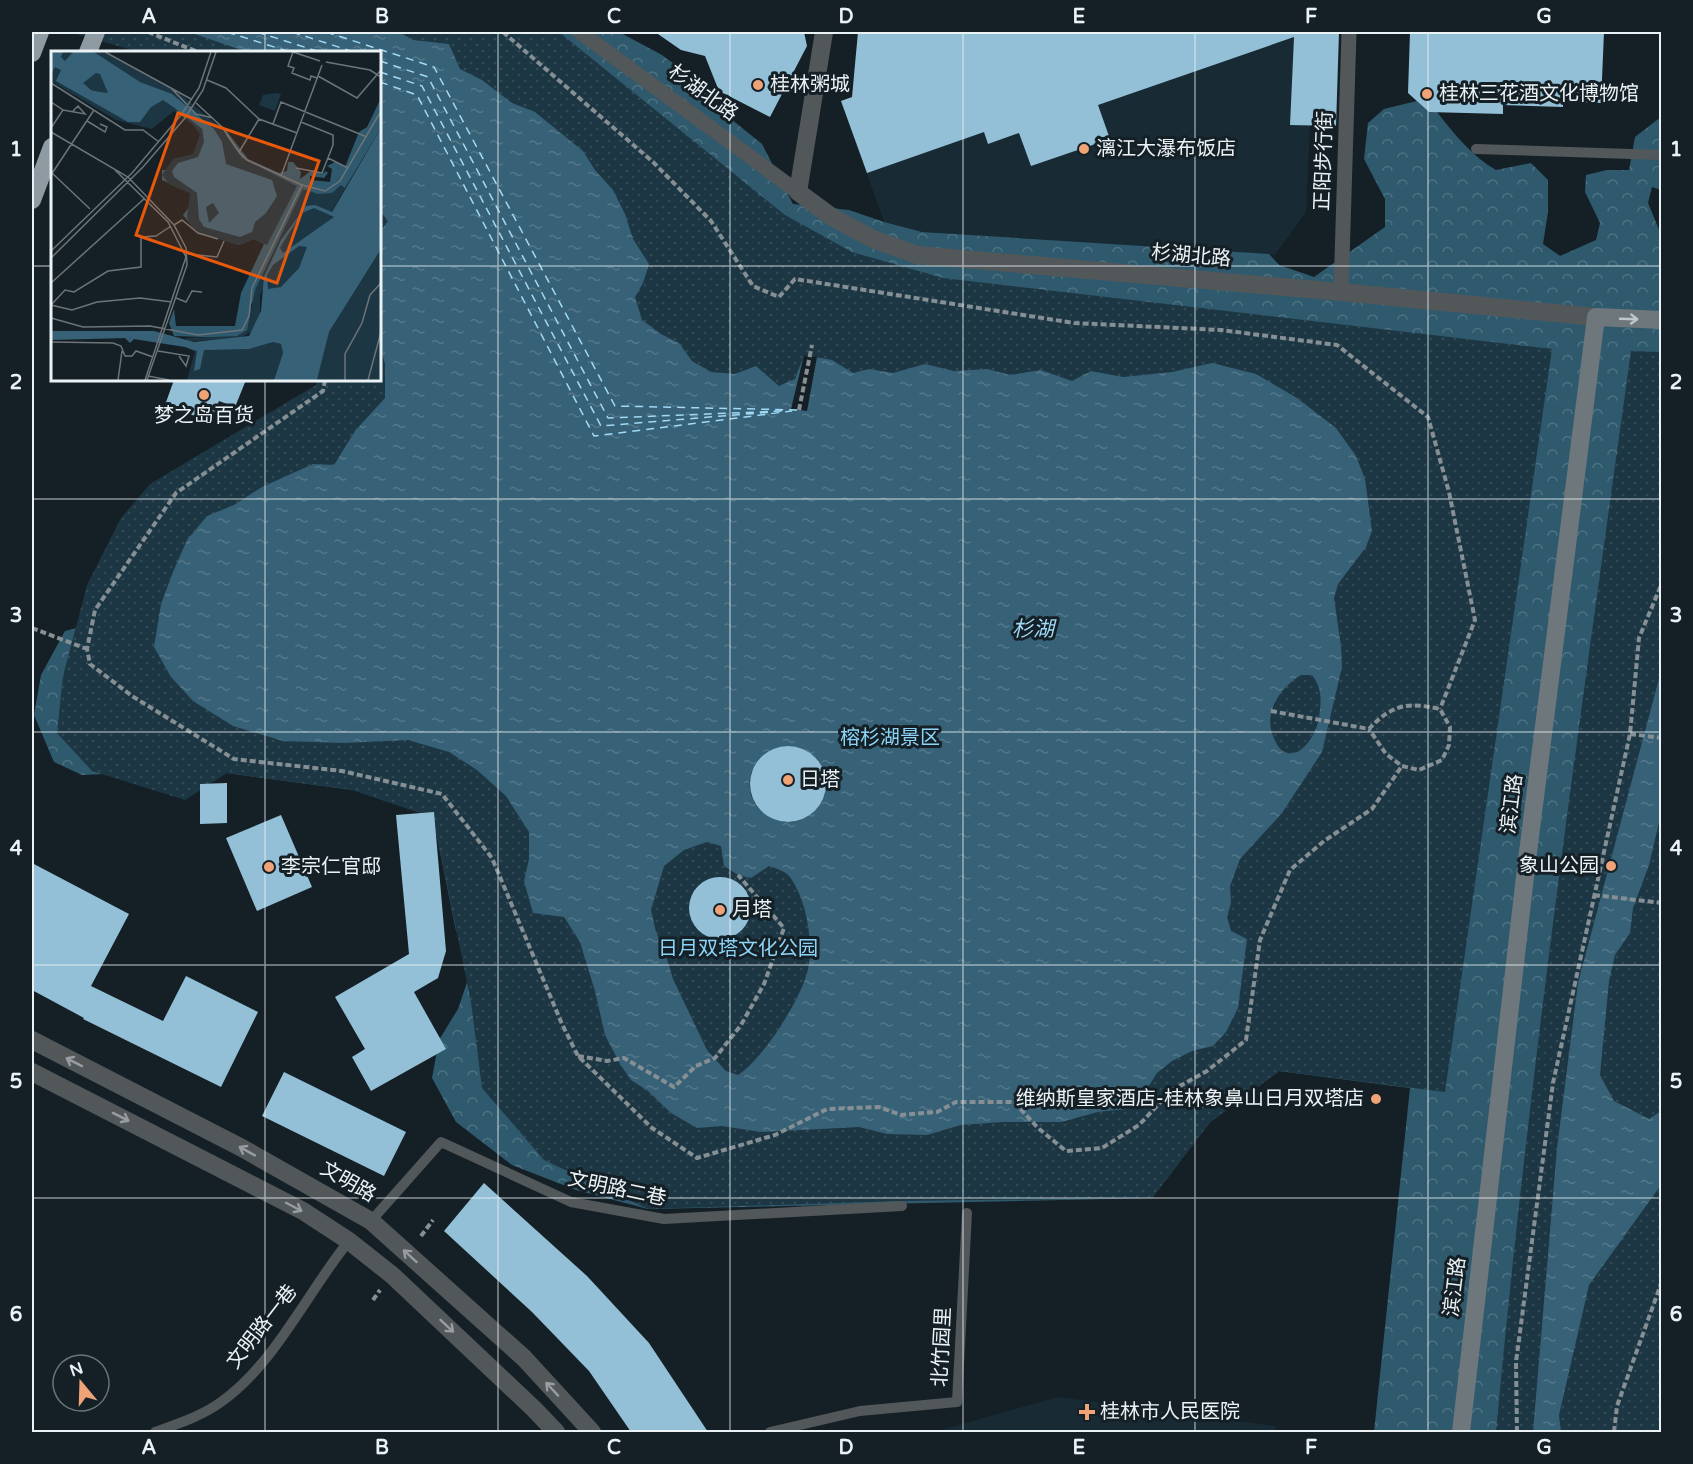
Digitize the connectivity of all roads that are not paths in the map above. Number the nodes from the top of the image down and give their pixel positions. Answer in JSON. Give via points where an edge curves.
{"nodes":[{"id":1,"x":40,"y":32,"type":"edge"},
{"id":2,"x":96,"y":32,"type":"edge"},
{"id":3,"x":580,"y":32,"type":"edge"},
{"id":4,"x":824,"y":32,"type":"edge"},
{"id":5,"x":1349,"y":32,"type":"edge"},
{"id":6,"x":88,"y":51,"type":"edge"},
{"id":7,"x":32,"y":53,"type":"edge"},
{"id":8,"x":1476,"y":149,"type":"dead end"},
{"id":9,"x":51,"y":150,"type":"edge"},
{"id":10,"x":1662,"y":155,"type":"edge"},
{"id":11,"x":798,"y":192,"type":"junction"},
{"id":12,"x":32,"y":201,"type":"edge"},
{"id":13,"x":1341,"y":292,"type":"junction"},
{"id":14,"x":1596,"y":317,"type":"junction"},
{"id":15,"x":1662,"y":320,"type":"edge"},
{"id":16,"x":32,"y":1041,"type":"edge"},
{"id":17,"x":32,"y":1072,"type":"edge"},
{"id":18,"x":902,"y":1206,"type":"dead end"},
{"id":19,"x":967,"y":1213,"type":"dead end"},
{"id":20,"x":371,"y":1221,"type":"junction"},
{"id":21,"x":349,"y":1241,"type":"junction"},
{"id":22,"x":155,"y":1432,"type":"edge"},
{"id":23,"x":556,"y":1432,"type":"edge"},
{"id":24,"x":592,"y":1432,"type":"edge"},
{"id":25,"x":770,"y":1432,"type":"edge"},
{"id":26,"x":1461,"y":1432,"type":"edge"}],
"edges":[{"from":1,"to":7,"type":"highway"},
{"from":2,"to":6,"type":"highway"},
{"from":3,"to":11,"type":"street","name":"杉湖北路"},
{"from":4,"to":11,"type":"street"},
{"from":5,"to":13,"type":"street","name":"正阳步行街"},
{"from":8,"to":10,"type":"lane"},
{"from":9,"to":12,"type":"highway"},
{"from":11,"to":13,"type":"street","name":"杉湖北路","via":[[832,217],[917,255]]},
{"from":13,"to":14,"type":"street","name":"杉湖北路"},
{"from":14,"to":15,"type":"main road","one_way":true},
{"from":14,"to":26,"type":"main road","name":"滨江路"},
{"from":20,"to":16,"type":"street","name":"文明路","one_way":true,"via":[[242,1148]]},
{"from":17,"to":21,"type":"street","one_way":true,"via":[[303,1211]]},
{"from":18,"to":20,"type":"lane","name":"文明路二巷","via":[[664,1219],[571,1202],[441,1142]]},
{"from":19,"to":25,"type":"lane","name":"北竹园里","via":[[957,1402],[860,1412]]},
{"from":24,"to":20,"type":"street","name":"文明路","one_way":true,"via":[[524,1359]]},
{"from":21,"to":22,"type":"lane","name":"文明路一巷","via":[[276,1345],[247,1378],[221,1402]]},
{"from":21,"to":23,"type":"street","one_way":true,"via":[[392,1275]]}]}
